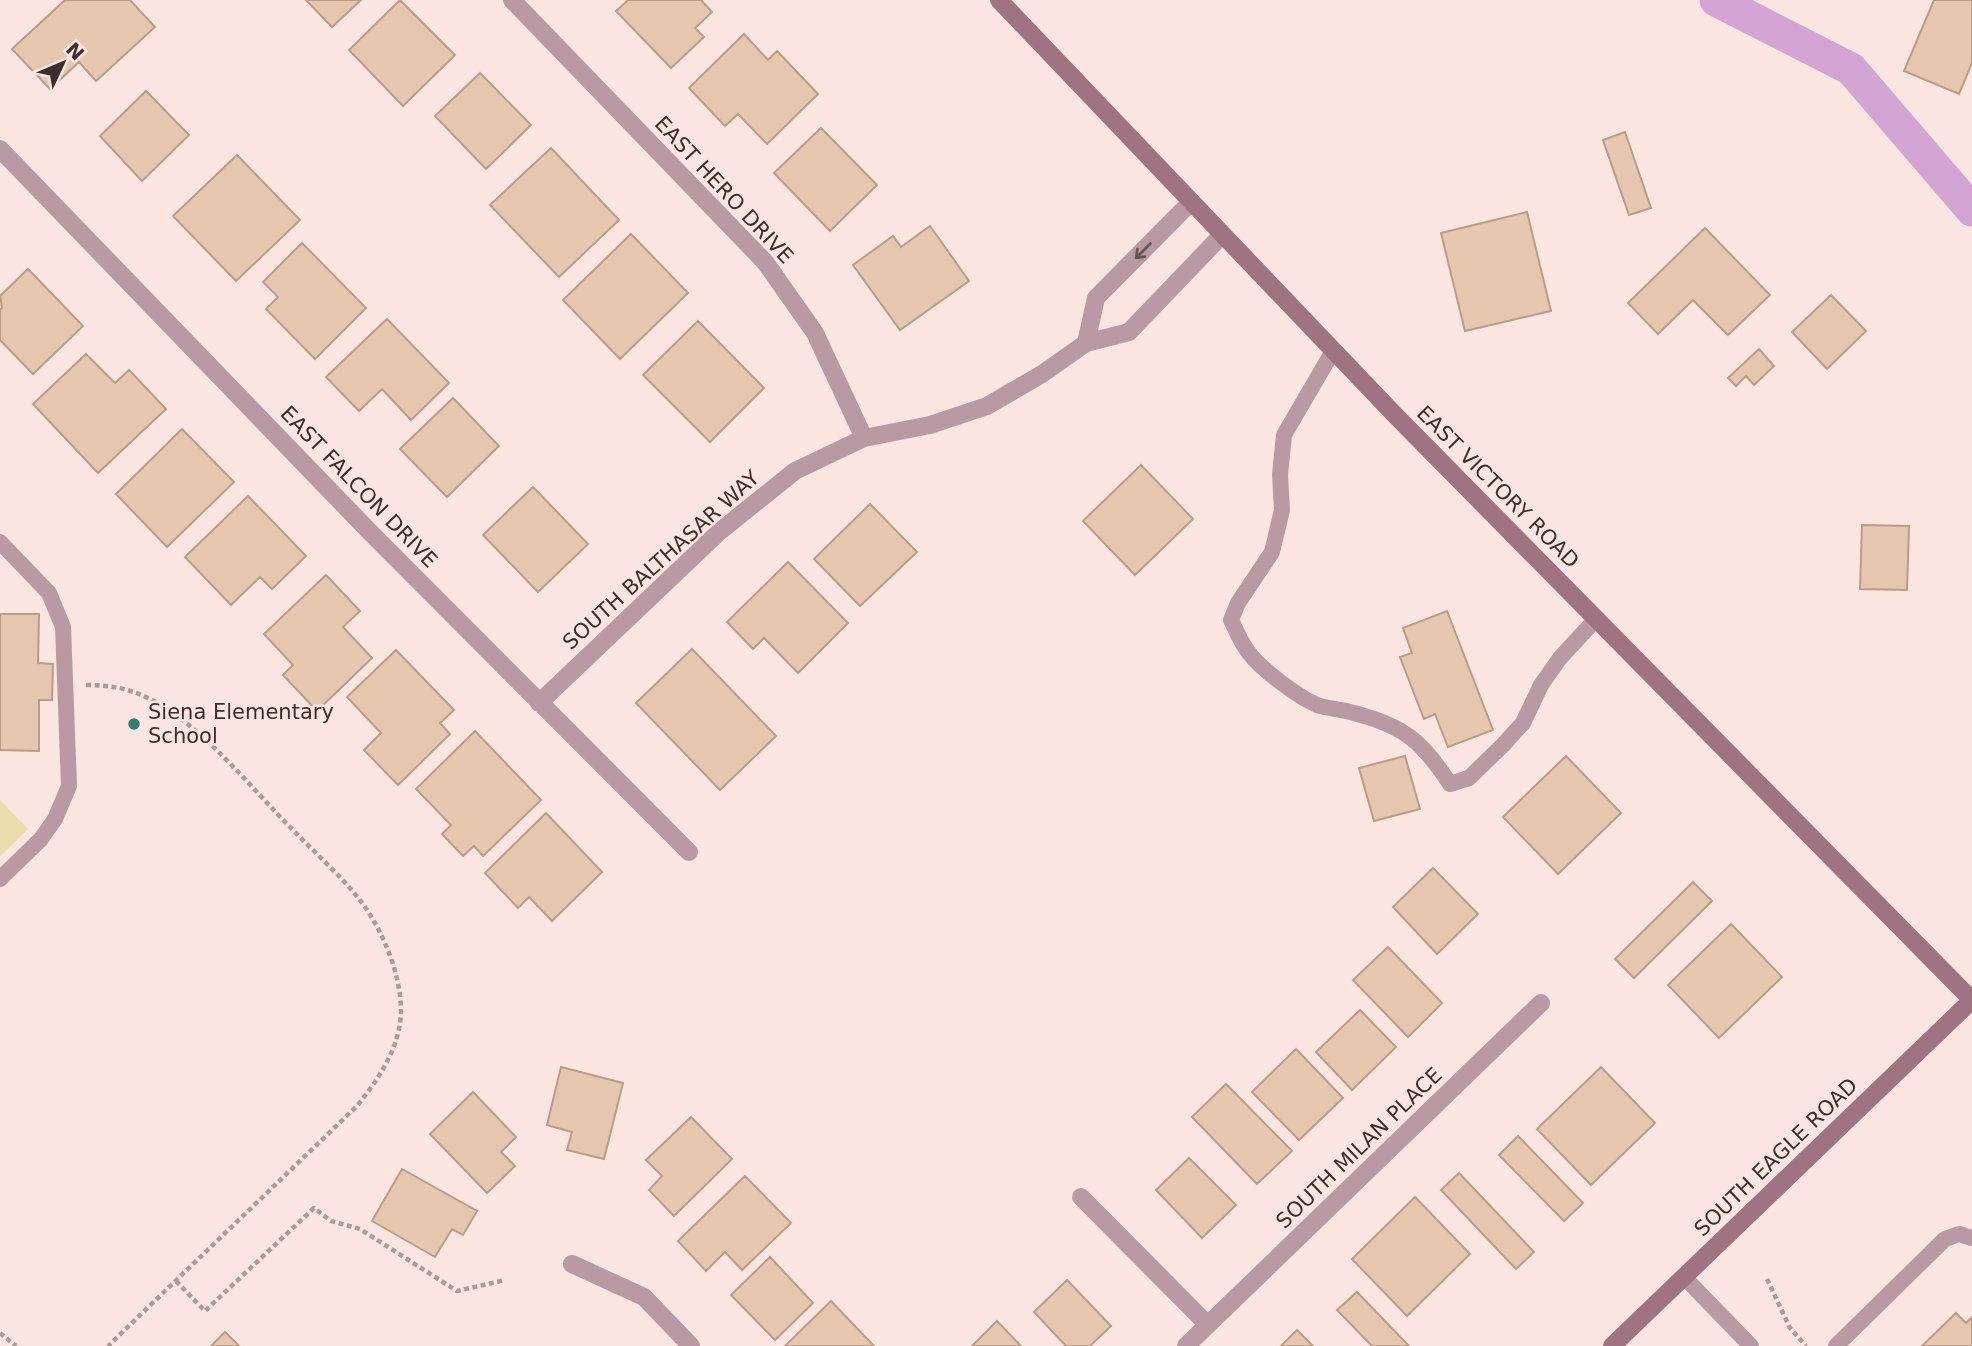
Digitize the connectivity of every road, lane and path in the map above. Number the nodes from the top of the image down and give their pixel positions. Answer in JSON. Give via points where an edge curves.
{"nodes":[{"id":1,"x":512,"y":0,"type":"edge"},
{"id":2,"x":999,"y":0,"type":"edge"},
{"id":3,"x":0,"y":149,"type":"edge"},
{"id":4,"x":1191,"y":202,"type":"junction"},
{"id":5,"x":1223,"y":235,"type":"junction"},
{"id":6,"x":1086,"y":343,"type":"junction"},
{"id":7,"x":1333,"y":351,"type":"junction"},
{"id":8,"x":864,"y":438,"type":"junction"},
{"id":9,"x":0,"y":542,"type":"edge"},
{"id":10,"x":1596,"y":619,"type":"junction"},
{"id":11,"x":65,"y":685,"type":"junction"},
{"id":12,"x":539,"y":703,"type":"junction"},
{"id":13,"x":689,"y":852,"type":"dead end"},
{"id":14,"x":0,"y":879,"type":"edge"},
{"id":15,"x":1972,"y":1000,"type":"edge"},
{"id":16,"x":1541,"y":1003,"type":"dead end"},
{"id":17,"x":1081,"y":1197,"type":"dead end"},
{"id":18,"x":1972,"y":1238,"type":"edge"},
{"id":19,"x":572,"y":1264,"type":"dead end"},
{"id":20,"x":1684,"y":1277,"type":"junction"},
{"id":21,"x":1767,"y":1279,"type":"dead end"},
{"id":22,"x":505,"y":1280,"type":"dead end"},
{"id":23,"x":176,"y":1281,"type":"junction"},
{"id":24,"x":1208,"y":1325,"type":"junction"},
{"id":25,"x":0,"y":1333,"type":"edge"},
{"id":26,"x":16,"y":1346,"type":"edge"},
{"id":27,"x":108,"y":1346,"type":"edge"},
{"id":28,"x":691,"y":1346,"type":"edge"},
{"id":29,"x":1186,"y":1346,"type":"edge"},
{"id":30,"x":1612,"y":1346,"type":"edge"},
{"id":31,"x":1751,"y":1346,"type":"edge"},
{"id":32,"x":1806,"y":1346,"type":"edge"},
{"id":33,"x":1836,"y":1346,"type":"edge"}],
"edges":[{"from":1,"to":8,"type":"street","name":"EAST HERO DRIVE","via":[[765,262],[815,333]]},
{"from":2,"to":4,"type":"main road","name":"EAST VICTORY ROAD"},
{"from":3,"to":12,"type":"street","name":"EAST FALCON DRIVE"},
{"from":4,"to":5,"type":"main road","name":"EAST VICTORY ROAD"},
{"from":4,"to":6,"type":"street","one_way":true,"via":[[1096,298]]},
{"from":5,"to":6,"type":"street","name":"SOUTH BALTHASAR WAY","via":[[1129,332]]},
{"from":5,"to":7,"type":"main road","name":"EAST VICTORY ROAD"},
{"from":6,"to":8,"type":"street","name":"SOUTH BALTHASAR WAY","via":[[987,406],[930,425]]},
{"from":7,"to":10,"type":"main road","name":"EAST VICTORY ROAD"},
{"from":7,"to":10,"type":"lane","via":[[1284,435],[1282,510],[1272,552],[1231,620],[1249,653],[1276,679],[1317,705],[1354,713],[1411,737],[1426,749],[1450,784],[1469,778],[1503,745],[1522,723],[1560,658]]},
{"from":8,"to":12,"type":"street","name":"SOUTH BALTHASAR WAY","via":[[795,471],[719,532]]},
{"from":9,"to":11,"type":"lane","via":[[50,593],[63,626]]},
{"from":10,"to":15,"type":"main road","name":"EAST VICTORY ROAD"},
{"from":11,"to":14,"type":"lane","via":[[69,786],[41,839]]},
{"from":11,"to":23,"type":"path","via":[[128,689],[177,715],[203,738],[365,907],[383,938],[396,978],[401,1013],[395,1045],[377,1080],[357,1107]]},
{"from":12,"to":13,"type":"street","name":"EAST FALCON DRIVE"},
{"from":15,"to":20,"type":"main road","name":"SOUTH EAGLE ROAD"},
{"from":16,"to":24,"type":"street","name":"SOUTH MILAN PLACE"},
{"from":17,"to":24,"type":"street"},
{"from":18,"to":33,"type":"lane","via":[[1959,1234],[1945,1239]]},
{"from":19,"to":28,"type":"street","via":[[644,1297]]},
{"from":20,"to":30,"type":"main road","name":"SOUTH EAGLE ROAD"},
{"from":20,"to":31,"type":"lane"},
{"from":21,"to":32,"type":"path","via":[[1790,1328]]},
{"from":22,"to":23,"type":"path","via":[[457,1291],[360,1229],[331,1221],[314,1208],[205,1311]]},
{"from":23,"to":27,"type":"path"},
{"from":24,"to":29,"type":"street","name":"SOUTH MILAN PLACE"},
{"from":25,"to":26,"type":"path"}]}
